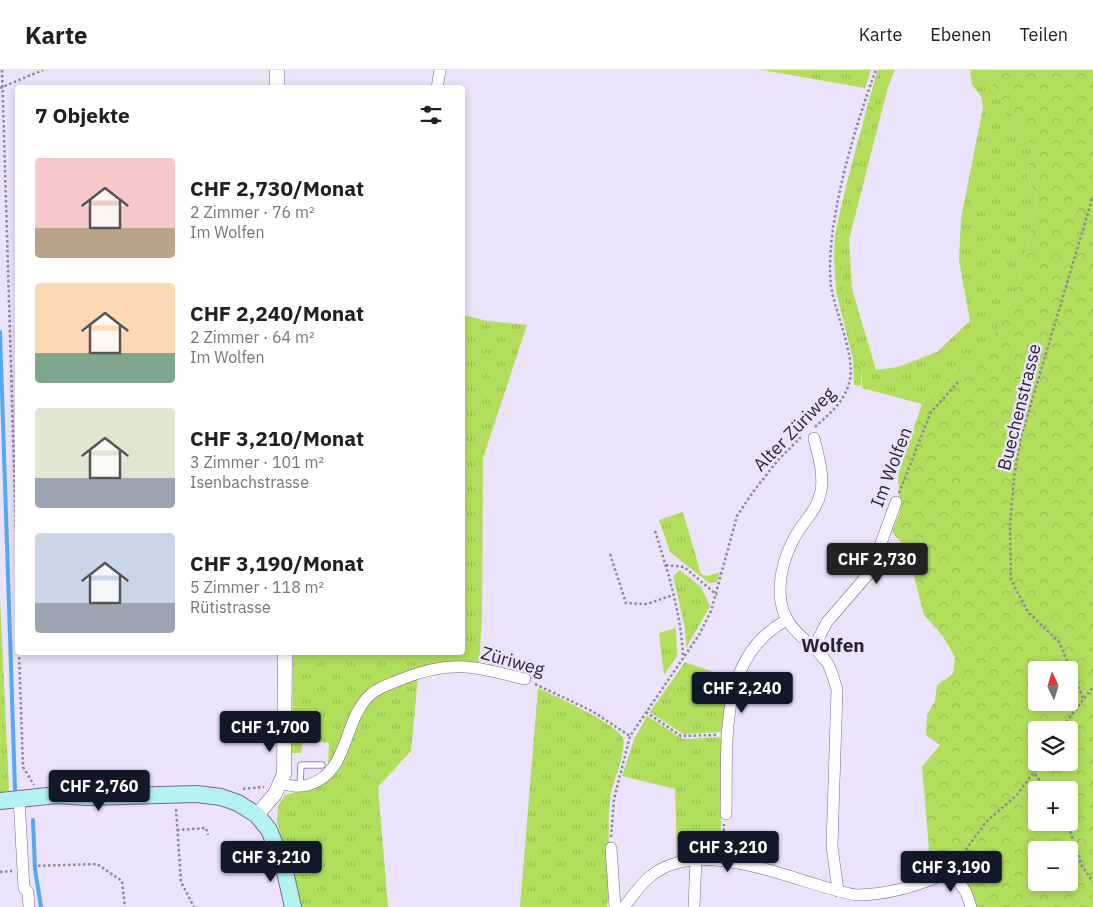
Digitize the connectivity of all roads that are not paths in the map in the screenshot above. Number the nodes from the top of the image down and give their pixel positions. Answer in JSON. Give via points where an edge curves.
{"nodes":[{"id":1,"x":277,"y":70,"type":"edge"},
{"id":2,"x":440,"y":70,"type":"edge"},
{"id":3,"x":277,"y":85,"type":"edge"},
{"id":4,"x":438,"y":85,"type":"edge"},
{"id":5,"x":810,"y":434,"type":"road end"},
{"id":6,"x":896,"y":502,"type":"road end"},
{"id":7,"x":785,"y":621,"type":"junction"},
{"id":8,"x":814,"y":647,"type":"junction"},
{"id":9,"x":285,"y":655,"type":"edge"},
{"id":10,"x":524,"y":679,"type":"road end"},
{"id":11,"x":322,"y":765,"type":"dead end"},
{"id":12,"x":282,"y":783,"type":"junction"},
{"id":13,"x":300,"y":787,"type":"junction"},
{"id":14,"x":27,"y":797,"type":"junction"},
{"id":15,"x":0,"y":801,"type":"edge"},
{"id":16,"x":726,"y":814,"type":"road end"},
{"id":17,"x":257,"y":815,"type":"junction"},
{"id":18,"x":611,"y":848,"type":"road end"},
{"id":19,"x":696,"y":859,"type":"junction"},
{"id":20,"x":838,"y":892,"type":"junction"},
{"id":21,"x":856,"y":895,"type":"junction"},
{"id":22,"x":28,"y":907,"type":"edge"},
{"id":23,"x":293,"y":907,"type":"edge"},
{"id":24,"x":615,"y":907,"type":"edge"},
{"id":25,"x":624,"y":907,"type":"edge"},
{"id":26,"x":694,"y":907,"type":"edge"},
{"id":27,"x":857,"y":907,"type":"edge"},
{"id":28,"x":972,"y":907,"type":"edge"}],
"edges":[{"from":1,"to":3,"type":"street"},
{"from":2,"to":4,"type":"street"},
{"from":5,"to":7,"type":"street","via":[[821,471],[821,490],[813,511],[786,557],[780,587]]},
{"from":6,"to":8,"type":"street","name":"Im Wolfen","via":[[871,571],[827,622]]},
{"from":7,"to":8,"type":"street"},
{"from":7,"to":16,"type":"street","via":[[768,631],[745,660],[735,681],[729,708]]},
{"from":8,"to":20,"type":"street","via":[[829,665],[837,689],[832,846]]},
{"from":9,"to":12,"type":"street","via":[[285,764]]},
{"from":10,"to":13,"type":"street","name":"Züriweg","via":[[460,665],[424,670],[384,686],[372,693],[359,709],[336,764],[326,776]]},
{"from":11,"to":13,"type":"lane","via":[[301,765]]},
{"from":12,"to":13,"type":"street"},
{"from":12,"to":17,"type":"street"},
{"from":14,"to":15,"type":"main road"},
{"from":14,"to":17,"type":"main road","via":[[197,794],[221,797]]},
{"from":14,"to":22,"type":"street","via":[[24,888],[28,892]]},
{"from":17,"to":23,"type":"main road","via":[[279,851]]},
{"from":18,"to":24,"type":"street"},
{"from":19,"to":20,"type":"street","via":[[723,860]]},
{"from":19,"to":25,"type":"street","via":[[674,863],[651,875]]},
{"from":19,"to":26,"type":"street"},
{"from":20,"to":21,"type":"street"},
{"from":21,"to":27,"type":"street"},
{"from":21,"to":28,"type":"street","via":[[914,886],[950,871],[966,892]]}]}
